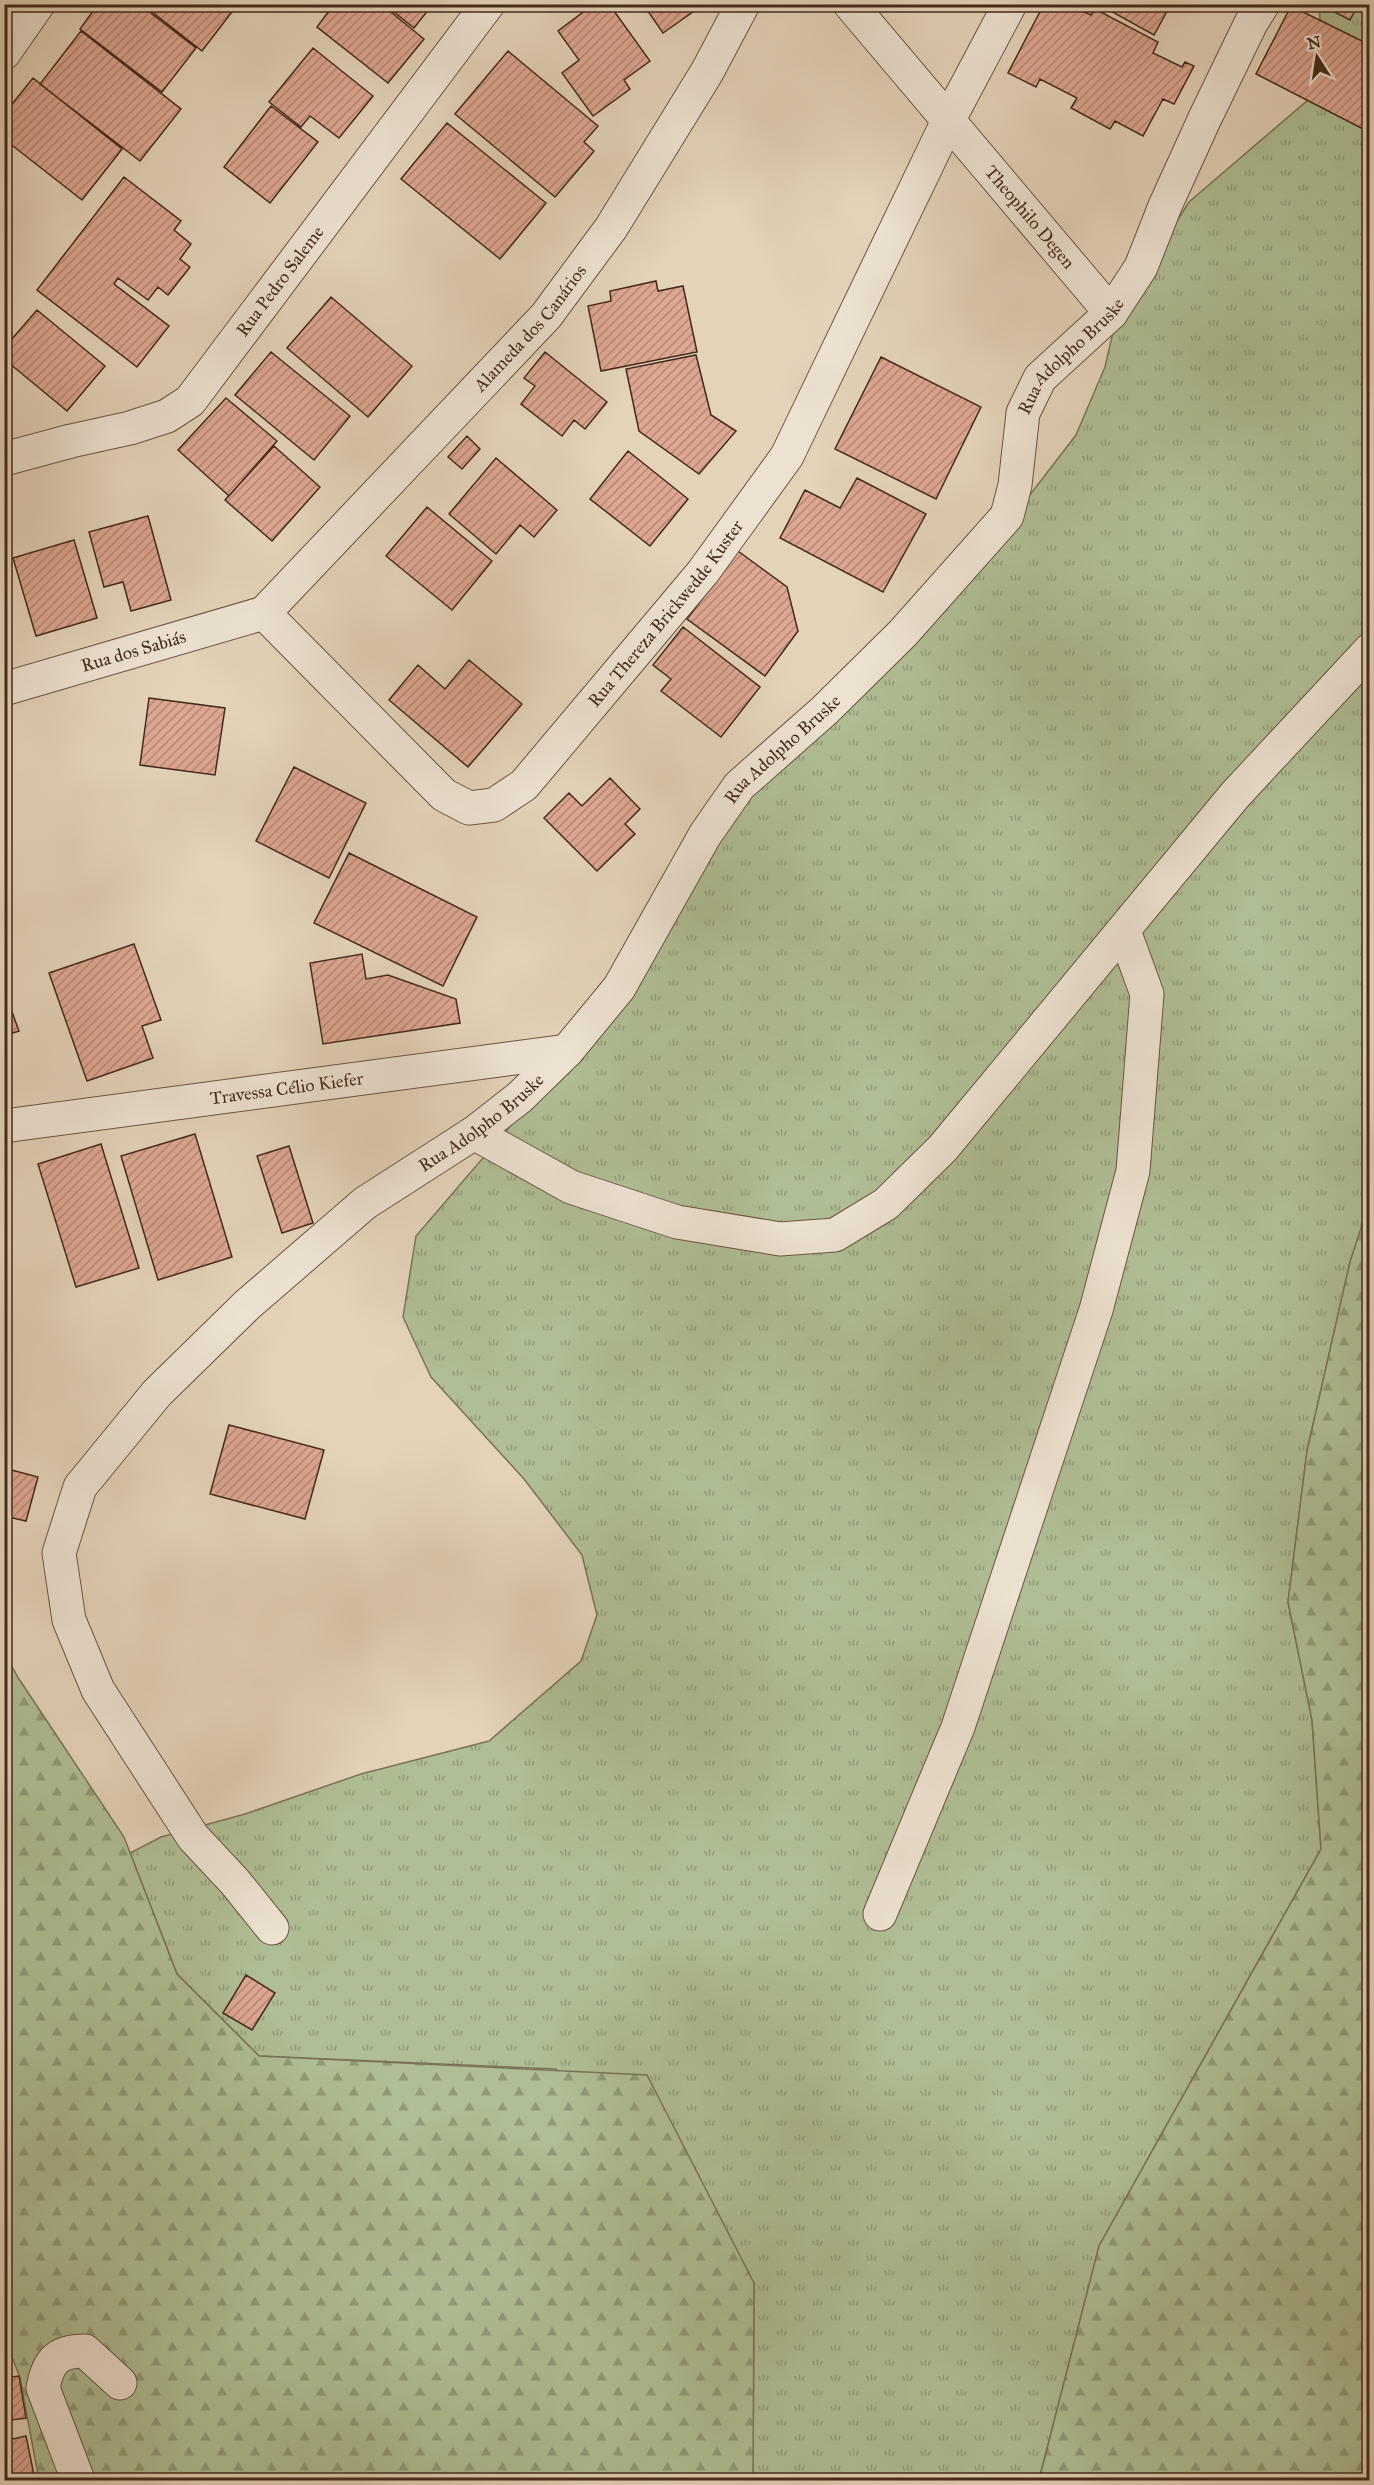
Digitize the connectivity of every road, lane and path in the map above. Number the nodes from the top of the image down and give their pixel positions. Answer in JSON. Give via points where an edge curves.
{"nodes":[{"id":1,"x":488,"y":4,"type":"edge"},
{"id":2,"x":743,"y":4,"type":"edge"},
{"id":3,"x":850,"y":4,"type":"edge"},
{"id":4,"x":1010,"y":4,"type":"edge"},
{"id":5,"x":1263,"y":4,"type":"edge"},
{"id":6,"x":34,"y":5,"type":"edge"},
{"id":7,"x":4,"y":53,"type":"edge"},
{"id":8,"x":948,"y":121,"type":"junction"},
{"id":9,"x":1111,"y":313,"type":"junction"},
{"id":10,"x":4,"y":459,"type":"edge"},
{"id":11,"x":264,"y":613,"type":"junction"},
{"id":12,"x":1370,"y":650,"type":"edge"},
{"id":13,"x":4,"y":689,"type":"edge"},
{"id":14,"x":1124,"y":931,"type":"junction"},
{"id":15,"x":567,"y":1051,"type":"junction"},
{"id":16,"x":4,"y":1126,"type":"edge"},
{"id":17,"x":474,"y":1133,"type":"junction"},
{"id":18,"x":880,"y":1914,"type":"dead end"},
{"id":19,"x":272,"y":1928,"type":"dead end"},
{"id":20,"x":120,"y":2383,"type":"dead end"},
{"id":21,"x":78,"y":2481,"type":"edge"}],
"edges":[{"from":1,"to":10,"type":"street","name":"Rua Pedro Saleme","via":[[190,401],[167,416],[130,428]]},
{"from":2,"to":11,"type":"street","name":"Alameda dos Canários","via":[[707,72],[611,228],[546,316]]},
{"from":3,"to":8,"type":"street","name":"Theophilo Degen"},
{"from":4,"to":8,"type":"street","name":"Rua Thereza Brickwedde Kuster"},
{"from":5,"to":9,"type":"street","name":"Rua Adolpho Bruske","via":[[1205,118],[1141,267]]},
{"from":6,"to":7,"type":"street"},
{"from":8,"to":9,"type":"street","name":"Theophilo Degen"},
{"from":8,"to":11,"type":"street","name":"Rua Thereza Brickwedde Kuster","via":[[787,456],[703,572],[524,784],[494,805],[469,808],[444,795]]},
{"from":9,"to":15,"type":"street","name":"Rua Adolpho Bruske","via":[[1040,378],[1023,413],[1015,485],[1007,516],[903,633],[825,710],[739,786],[705,835],[619,988]]},
{"from":11,"to":13,"type":"street","name":"Rua dos Sabiás"},
{"from":12,"to":14,"type":"street","via":[[1235,795]]},
{"from":14,"to":17,"type":"street","via":[[943,1148],[886,1204],[835,1235],[780,1239],[677,1222],[571,1187]]},
{"from":14,"to":18,"type":"street","via":[[1147,994],[1133,1171],[1095,1310],[958,1727]]},
{"from":15,"to":16,"type":"street","name":"Travessa Célio Kiefer"},
{"from":15,"to":17,"type":"street","name":"Rua Adolpho Bruske","via":[[520,1097]]},
{"from":17,"to":19,"type":"street","name":"Rua Adolpho Bruske","via":[[365,1203],[247,1305],[157,1393],[80,1487],[59,1553],[69,1620],[98,1690],[193,1837]]},
{"from":20,"to":21,"type":"street","via":[[85,2351],[59,2355],[46,2373],[43,2388]]}]}
